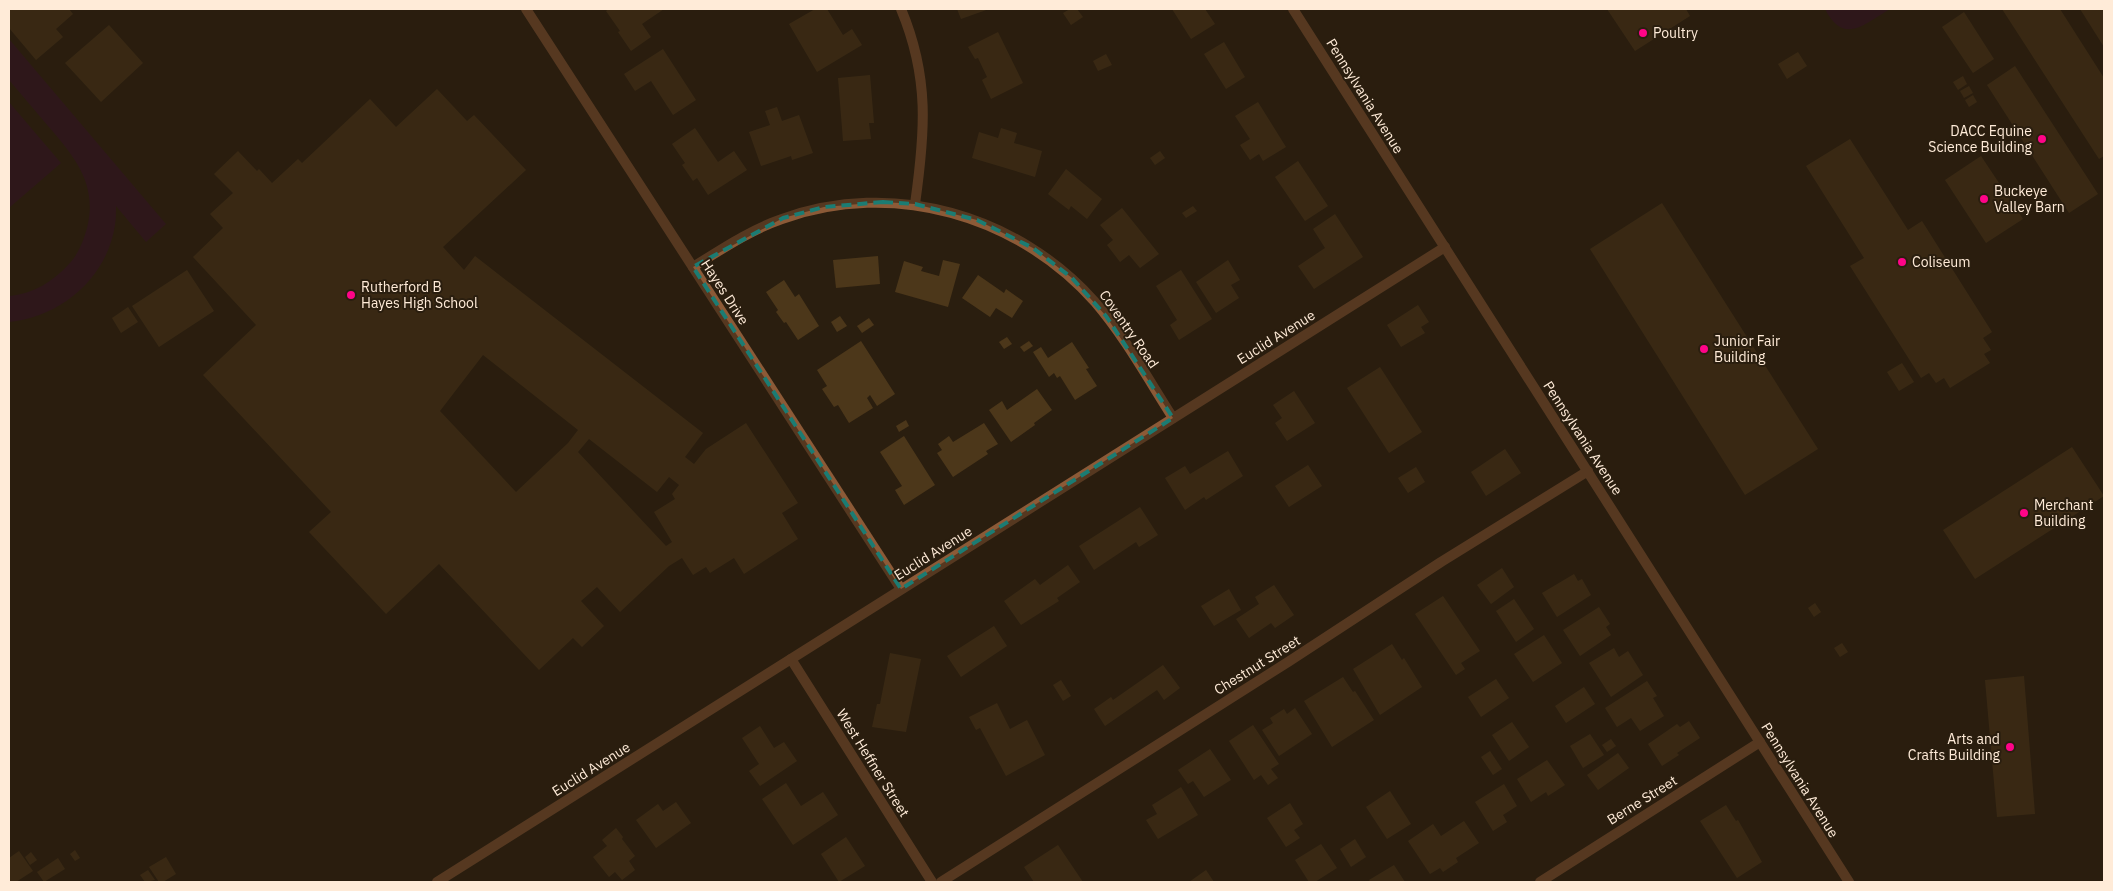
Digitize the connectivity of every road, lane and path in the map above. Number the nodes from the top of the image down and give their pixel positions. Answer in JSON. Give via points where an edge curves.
{"nodes":[{"id":1,"x":526,"y":9,"type":"edge"},
{"id":2,"x":901,"y":9,"type":"edge"},
{"id":3,"x":1293,"y":9,"type":"edge"},
{"id":4,"x":915,"y":204,"type":"junction"},
{"id":5,"x":1444,"y":246,"type":"junction"},
{"id":6,"x":693,"y":268,"type":"junction"},
{"id":7,"x":1173,"y":418,"type":"junction"},
{"id":8,"x":1588,"y":471,"type":"junction"},
{"id":9,"x":901,"y":589,"type":"junction"},
{"id":10,"x":791,"y":659,"type":"junction"},
{"id":11,"x":1760,"y":742,"type":"junction"},
{"id":12,"x":437,"y":882,"type":"edge"},
{"id":13,"x":932,"y":882,"type":"edge"},
{"id":14,"x":941,"y":882,"type":"edge"},
{"id":15,"x":1540,"y":882,"type":"edge"},
{"id":16,"x":1849,"y":882,"type":"edge"}],
"edges":[{"from":1,"to":6,"type":"street","name":"Hayes Drive"},
{"from":2,"to":4,"type":"street","via":[[918,62],[922,94],[924,123]]},
{"from":3,"to":5,"type":"street","name":"Pennsylvania Avenue"},
{"from":4,"to":6,"type":"street","name":"Coventry Road","via":[[855,203],[784,218],[733,242]]},
{"from":4,"to":7,"type":"street","name":"Coventry Road","via":[[996,228],[1033,248],[1072,278],[1106,316]]},
{"from":5,"to":7,"type":"street","name":"Euclid Avenue"},
{"from":5,"to":8,"type":"street","name":"Pennsylvania Avenue"},
{"from":6,"to":9,"type":"street","name":"Hayes Drive"},
{"from":7,"to":9,"type":"street","name":"Euclid Avenue"},
{"from":8,"to":11,"type":"street","name":"Pennsylvania Avenue"},
{"from":8,"to":14,"type":"street","name":"Chestnut Street"},
{"from":9,"to":10,"type":"street","name":"Euclid Avenue"},
{"from":10,"to":12,"type":"street","name":"Euclid Avenue"},
{"from":10,"to":13,"type":"street","name":"West Heffner Street"},
{"from":11,"to":15,"type":"street","name":"Berne Street"},
{"from":11,"to":16,"type":"street","name":"Pennsylvania Avenue"}]}
